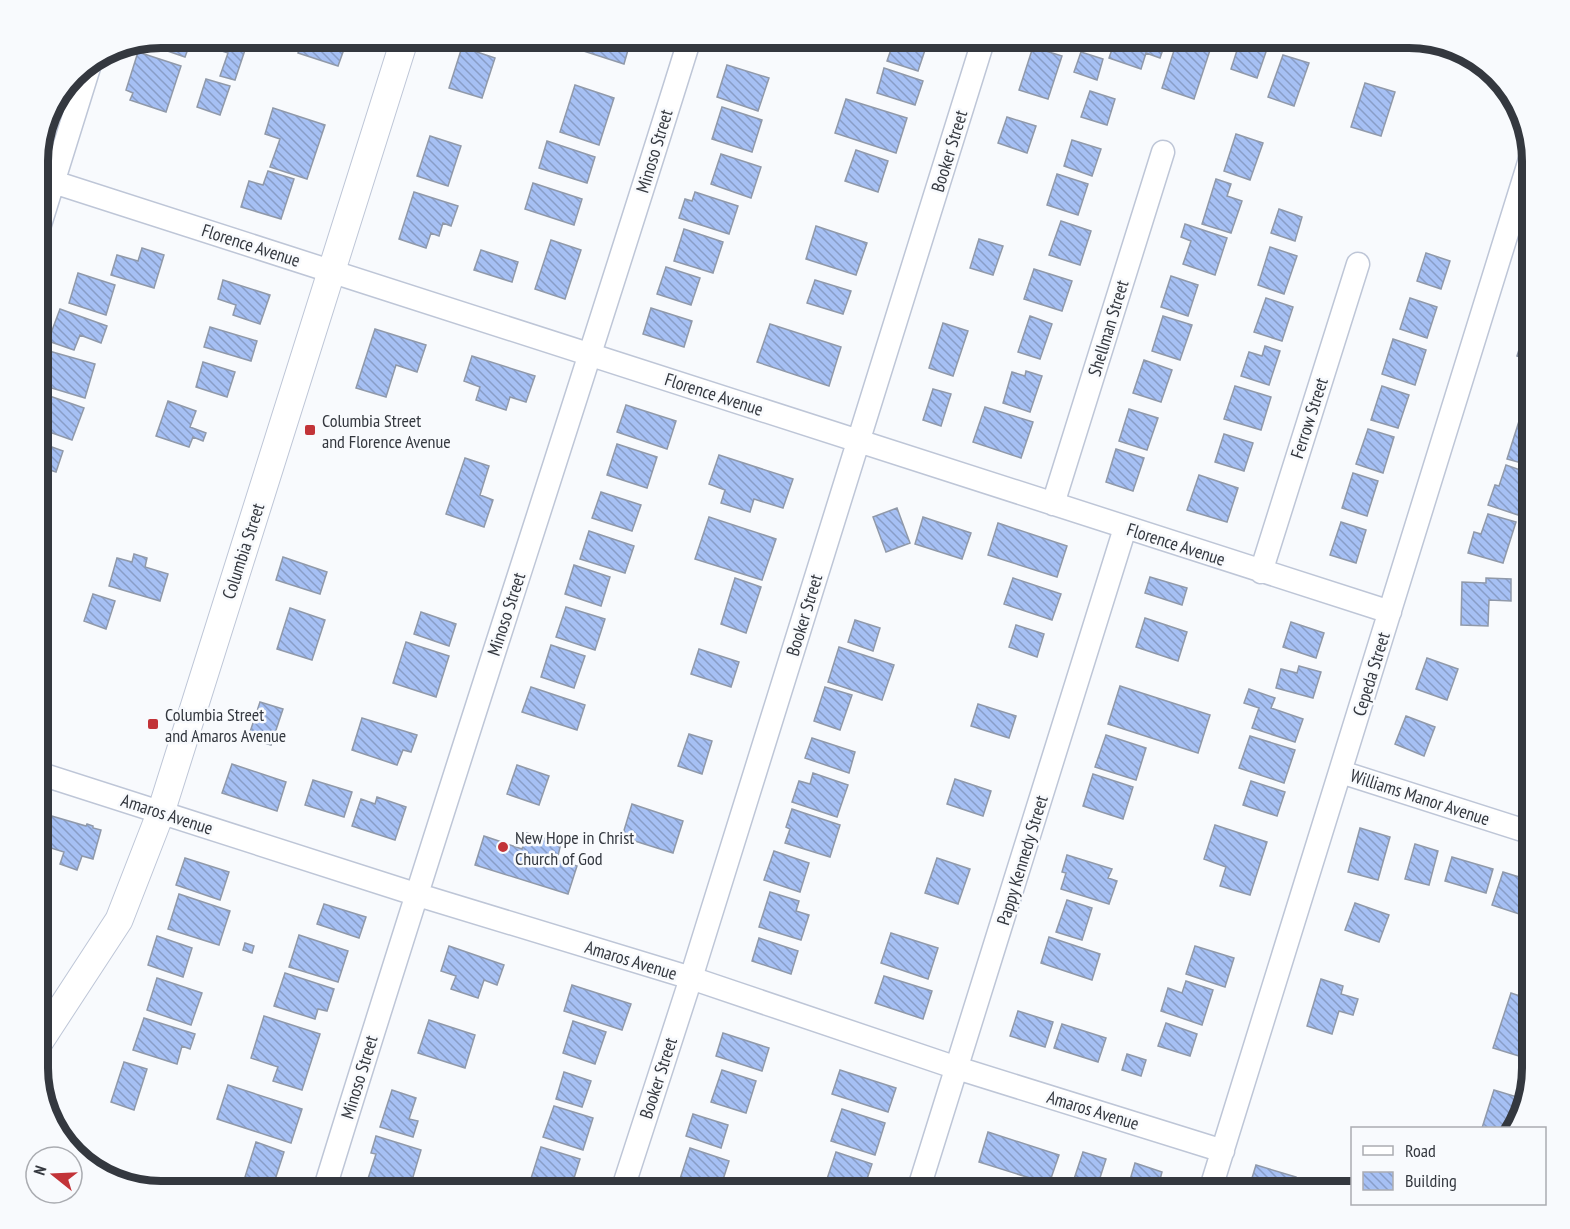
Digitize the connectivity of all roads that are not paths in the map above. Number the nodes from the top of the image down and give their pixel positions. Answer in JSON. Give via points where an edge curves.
{"nodes":[{"id":1,"x":402,"y":48,"type":"edge"},
{"id":2,"x":687,"y":48,"type":"edge"},
{"id":3,"x":981,"y":48,"type":"edge"},
{"id":4,"x":86,"y":77,"type":"edge"},
{"id":5,"x":1162,"y":152,"type":"dead end"},
{"id":6,"x":48,"y":174,"type":"edge"},
{"id":7,"x":48,"y":180,"type":"edge"},
{"id":8,"x":1522,"y":185,"type":"edge"},
{"id":9,"x":1358,"y":264,"type":"dead end"},
{"id":10,"x":332,"y":270,"type":"junction"},
{"id":11,"x":591,"y":355,"type":"junction"},
{"id":12,"x":858,"y":440,"type":"junction"},
{"id":13,"x":1053,"y":504,"type":"junction"},
{"id":14,"x":1125,"y":528,"type":"junction"},
{"id":15,"x":1261,"y":572,"type":"junction"},
{"id":16,"x":1390,"y":612,"type":"junction"},
{"id":17,"x":1341,"y":772,"type":"junction"},
{"id":18,"x":48,"y":775,"type":"edge"},
{"id":19,"x":161,"y":812,"type":"junction"},
{"id":20,"x":1522,"y":829,"type":"edge"},
{"id":21,"x":415,"y":894,"type":"junction"},
{"id":22,"x":691,"y":978,"type":"junction"},
{"id":23,"x":48,"y":1029,"type":"edge"},
{"id":24,"x":957,"y":1068,"type":"junction"},
{"id":25,"x":1223,"y":1151,"type":"junction"},
{"id":26,"x":327,"y":1181,"type":"edge"},
{"id":27,"x":625,"y":1181,"type":"edge"},
{"id":28,"x":921,"y":1181,"type":"edge"},
{"id":29,"x":1213,"y":1181,"type":"edge"}],
"edges":[{"from":1,"to":10,"type":"street","name":"Columbia Street"},
{"from":2,"to":11,"type":"street","name":"Minoso Street"},
{"from":3,"to":12,"type":"street","name":"Booker Street"},
{"from":4,"to":6,"type":"street"},
{"from":5,"to":13,"type":"street","name":"Shellman Street"},
{"from":7,"to":10,"type":"street","name":"Florence Avenue"},
{"from":8,"to":16,"type":"street","name":"Cepeda Street"},
{"from":9,"to":15,"type":"street","name":"Ferrow Street"},
{"from":10,"to":11,"type":"street","name":"Florence Avenue"},
{"from":10,"to":19,"type":"street","name":"Columbia Street"},
{"from":11,"to":12,"type":"street","name":"Florence Avenue"},
{"from":11,"to":21,"type":"street","name":"Minoso Street"},
{"from":12,"to":13,"type":"street","name":"Florence Avenue"},
{"from":12,"to":22,"type":"street","name":"Booker Street"},
{"from":13,"to":14,"type":"street","name":"Florence Avenue"},
{"from":14,"to":15,"type":"street","name":"Florence Avenue"},
{"from":14,"to":24,"type":"street","name":"Pappy Kennedy Street"},
{"from":15,"to":16,"type":"street","name":"Florence Avenue"},
{"from":16,"to":17,"type":"street","name":"Cepeda Street"},
{"from":17,"to":20,"type":"street","name":"Williams Manor Avenue"},
{"from":17,"to":25,"type":"street","name":"Cepeda Street"},
{"from":18,"to":19,"type":"street","name":"Amaros Avenue"},
{"from":19,"to":21,"type":"street","name":"Amaros Avenue"},
{"from":19,"to":23,"type":"street","name":"Columbia Street","via":[[119,920]]},
{"from":21,"to":22,"type":"street","name":"Amaros Avenue"},
{"from":21,"to":26,"type":"street","name":"Minoso Street"},
{"from":22,"to":24,"type":"street","name":"Amaros Avenue"},
{"from":22,"to":27,"type":"street","name":"Booker Street"},
{"from":24,"to":25,"type":"street","name":"Amaros Avenue"},
{"from":24,"to":28,"type":"street","name":"Pappy Kennedy Street"},
{"from":25,"to":29,"type":"street","name":"Cepeda Street"}]}
